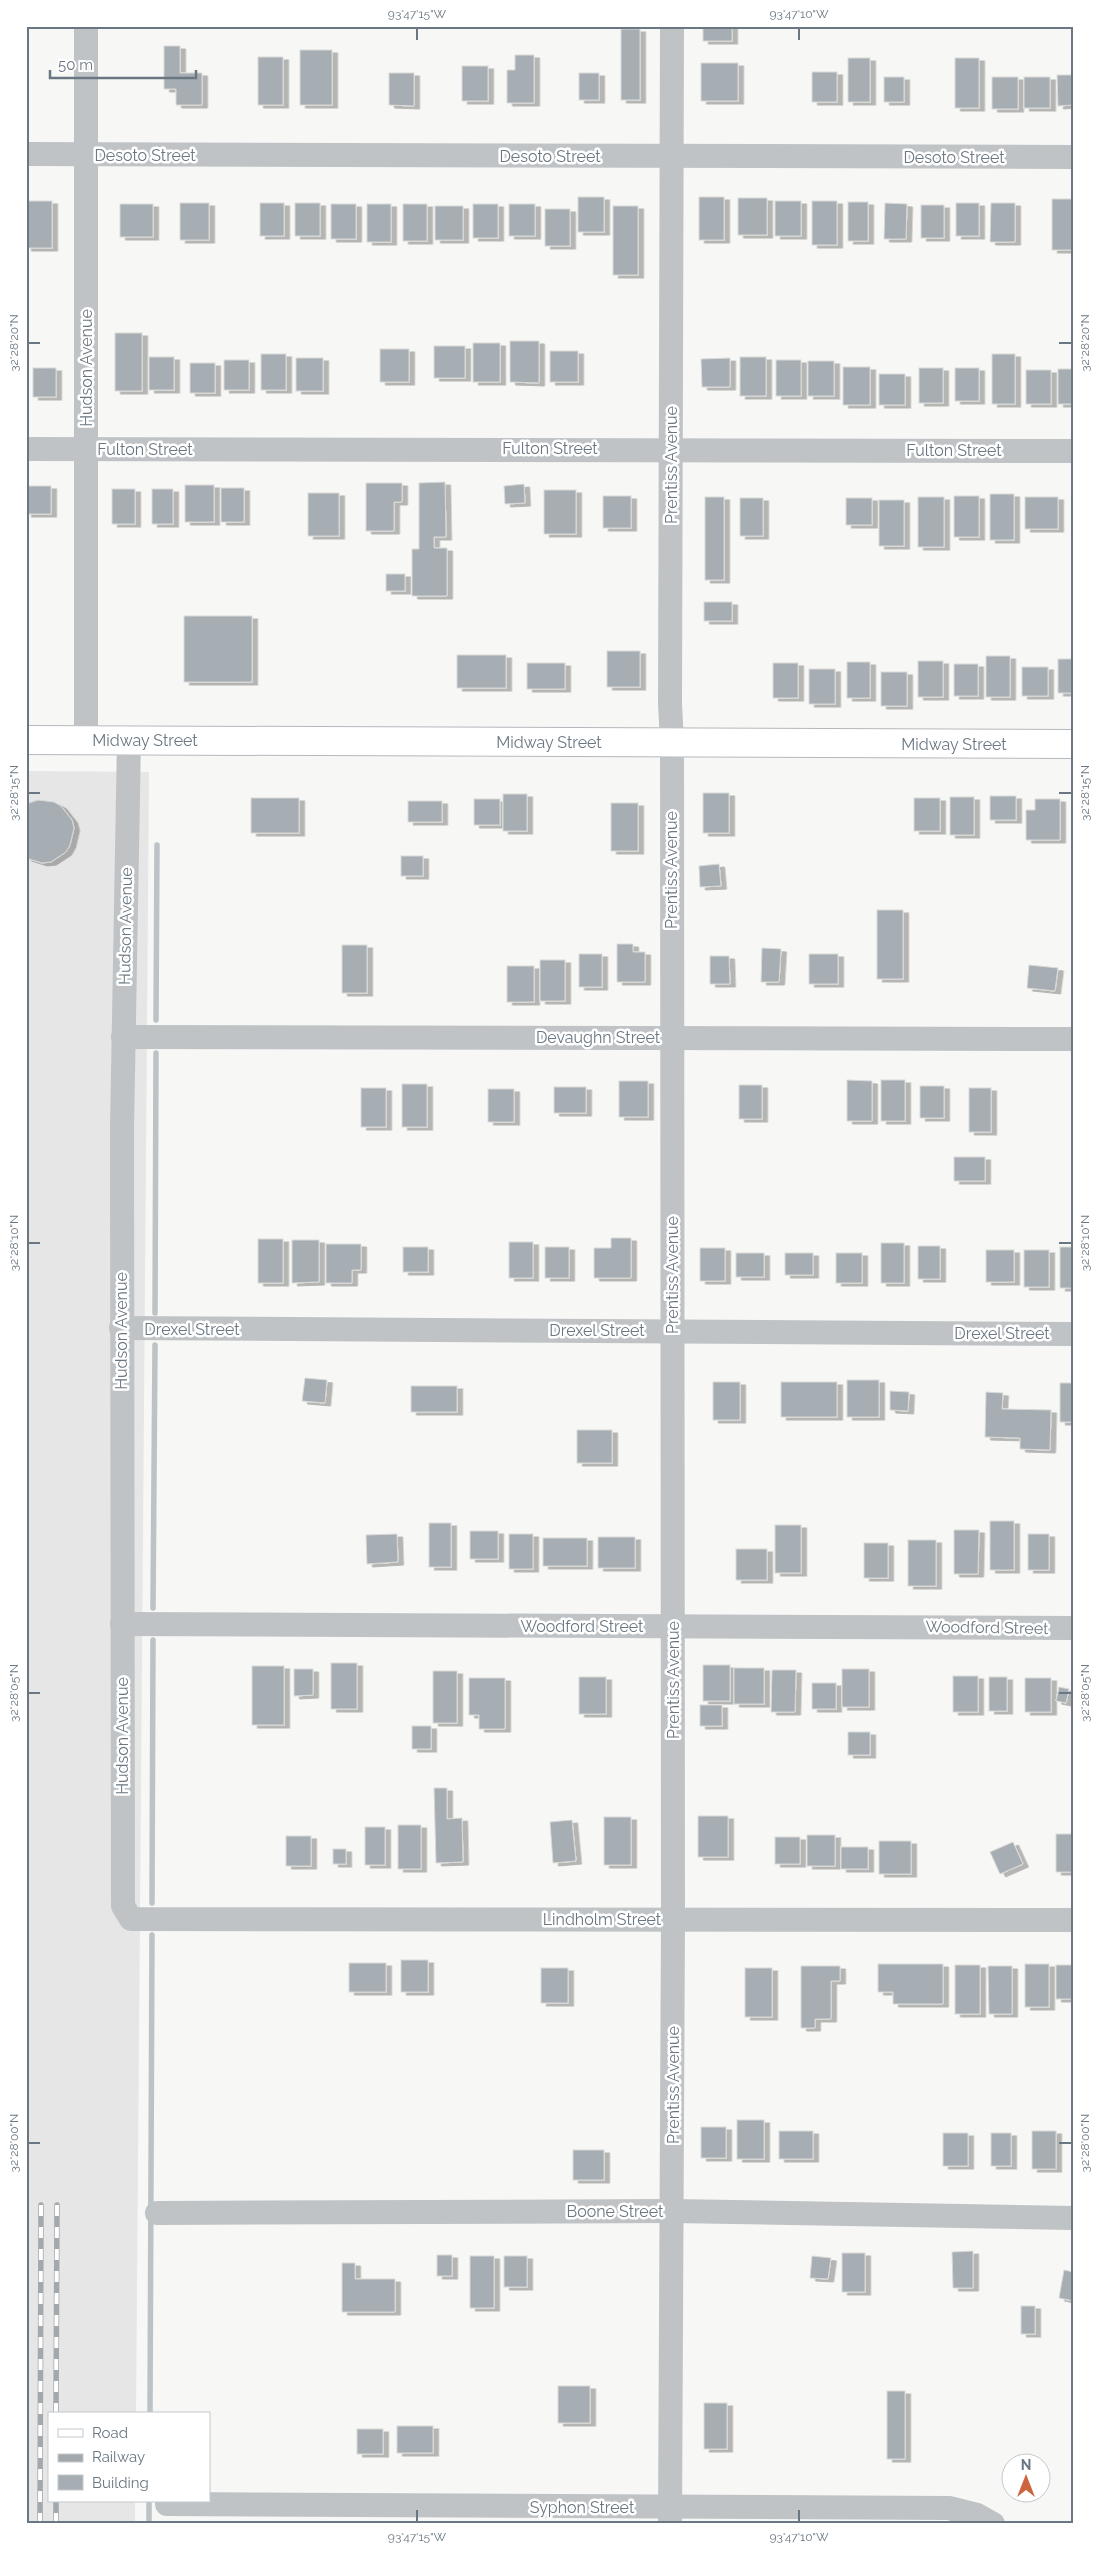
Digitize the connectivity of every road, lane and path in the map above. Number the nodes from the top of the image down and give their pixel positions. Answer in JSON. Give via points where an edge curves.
{"nodes":[{"id":1,"x":86,"y":26,"type":"edge"},
{"id":2,"x":672,"y":26,"type":"edge"},
{"id":3,"x":26,"y":154,"type":"edge"},
{"id":4,"x":86,"y":154,"type":"junction"},
{"id":5,"x":673,"y":156,"type":"junction"},
{"id":6,"x":1073,"y":157,"type":"edge"},
{"id":7,"x":26,"y":448,"type":"edge"},
{"id":8,"x":671,"y":448,"type":"junction"},
{"id":9,"x":86,"y":449,"type":"junction"},
{"id":10,"x":1073,"y":451,"type":"edge"},
{"id":11,"x":26,"y":740,"type":"edge"},
{"id":12,"x":86,"y":740,"type":"junction"},
{"id":13,"x":129,"y":740,"type":"junction"},
{"id":14,"x":672,"y":743,"type":"junction"},
{"id":15,"x":1073,"y":744,"type":"edge"},
{"id":16,"x":124,"y":1036,"type":"junction"},
{"id":17,"x":671,"y":1036,"type":"junction"},
{"id":18,"x":1073,"y":1039,"type":"edge"},
{"id":19,"x":121,"y":1328,"type":"junction"},
{"id":20,"x":672,"y":1330,"type":"junction"},
{"id":21,"x":1073,"y":1334,"type":"edge"},
{"id":22,"x":122,"y":1624,"type":"junction"},
{"id":23,"x":673,"y":1626,"type":"junction"},
{"id":24,"x":1073,"y":1628,"type":"edge"},
{"id":25,"x":131,"y":1919,"type":"joint"},
{"id":26,"x":673,"y":1919,"type":"junction"},
{"id":27,"x":1073,"y":1920,"type":"edge"},
{"id":28,"x":672,"y":2211,"type":"junction"},
{"id":29,"x":157,"y":2213,"type":"dead end"},
{"id":30,"x":1073,"y":2218,"type":"edge"},
{"id":31,"x":167,"y":2504,"type":"dead end"},
{"id":32,"x":671,"y":2515,"type":"edge"},
{"id":33,"x":993,"y":2524,"type":"edge"}],
"edges":[{"from":1,"to":4,"type":"street","name":"Hudson Avenue"},
{"from":2,"to":5,"type":"street","name":"Prentiss Avenue"},
{"from":3,"to":4,"type":"street","name":"Desoto Street"},
{"from":4,"to":5,"type":"street","name":"Desoto Street"},
{"from":4,"to":9,"type":"street","name":"Hudson Avenue"},
{"from":5,"to":6,"type":"street","name":"Desoto Street"},
{"from":5,"to":8,"type":"street","name":"Prentiss Avenue"},
{"from":7,"to":9,"type":"street","name":"Fulton Street"},
{"from":8,"to":9,"type":"street","name":"Fulton Street"},
{"from":8,"to":10,"type":"street","name":"Fulton Street"},
{"from":8,"to":14,"type":"street","name":"Prentiss Avenue"},
{"from":9,"to":12,"type":"street","name":"Hudson Avenue"},
{"from":11,"to":12,"type":"street","name":"Midway Street"},
{"from":12,"to":13,"type":"street","name":"Midway Street"},
{"from":13,"to":14,"type":"street","name":"Midway Street"},
{"from":13,"to":16,"type":"street","name":"Hudson Avenue"},
{"from":14,"to":15,"type":"street","name":"Midway Street"},
{"from":14,"to":17,"type":"street","name":"Prentiss Avenue"},
{"from":16,"to":17,"type":"street","name":"Devaughn Street"},
{"from":16,"to":19,"type":"street","name":"Hudson Avenue"},
{"from":17,"to":18,"type":"street","name":"Devaughn Street"},
{"from":17,"to":20,"type":"street","name":"Prentiss Avenue"},
{"from":19,"to":20,"type":"street","name":"Drexel Street"},
{"from":19,"to":22,"type":"street","name":"Hudson Avenue"},
{"from":20,"to":21,"type":"street","name":"Drexel Street"},
{"from":20,"to":23,"type":"street","name":"Prentiss Avenue"},
{"from":22,"to":23,"type":"street","name":"Woodford Street"},
{"from":22,"to":25,"type":"street","name":"Hudson Avenue","via":[[123,1906]]},
{"from":23,"to":24,"type":"street","name":"Woodford Street"},
{"from":23,"to":26,"type":"street","name":"Prentiss Avenue"},
{"from":25,"to":26,"type":"street","name":"Lindholm Street"},
{"from":26,"to":27,"type":"street","name":"Lindholm Street"},
{"from":26,"to":28,"type":"street","name":"Prentiss Avenue"},
{"from":28,"to":29,"type":"street","name":"Boone Street"},
{"from":28,"to":30,"type":"street","name":"Boone Street"},
{"from":28,"to":32,"type":"street","name":"Prentiss Avenue"},
{"from":31,"to":32,"type":"street","name":"Syphon Street","via":[[502,2507]]},
{"from":32,"to":33,"type":"street","name":"Syphon Street","via":[[950,2508],[977,2515]]}]}
